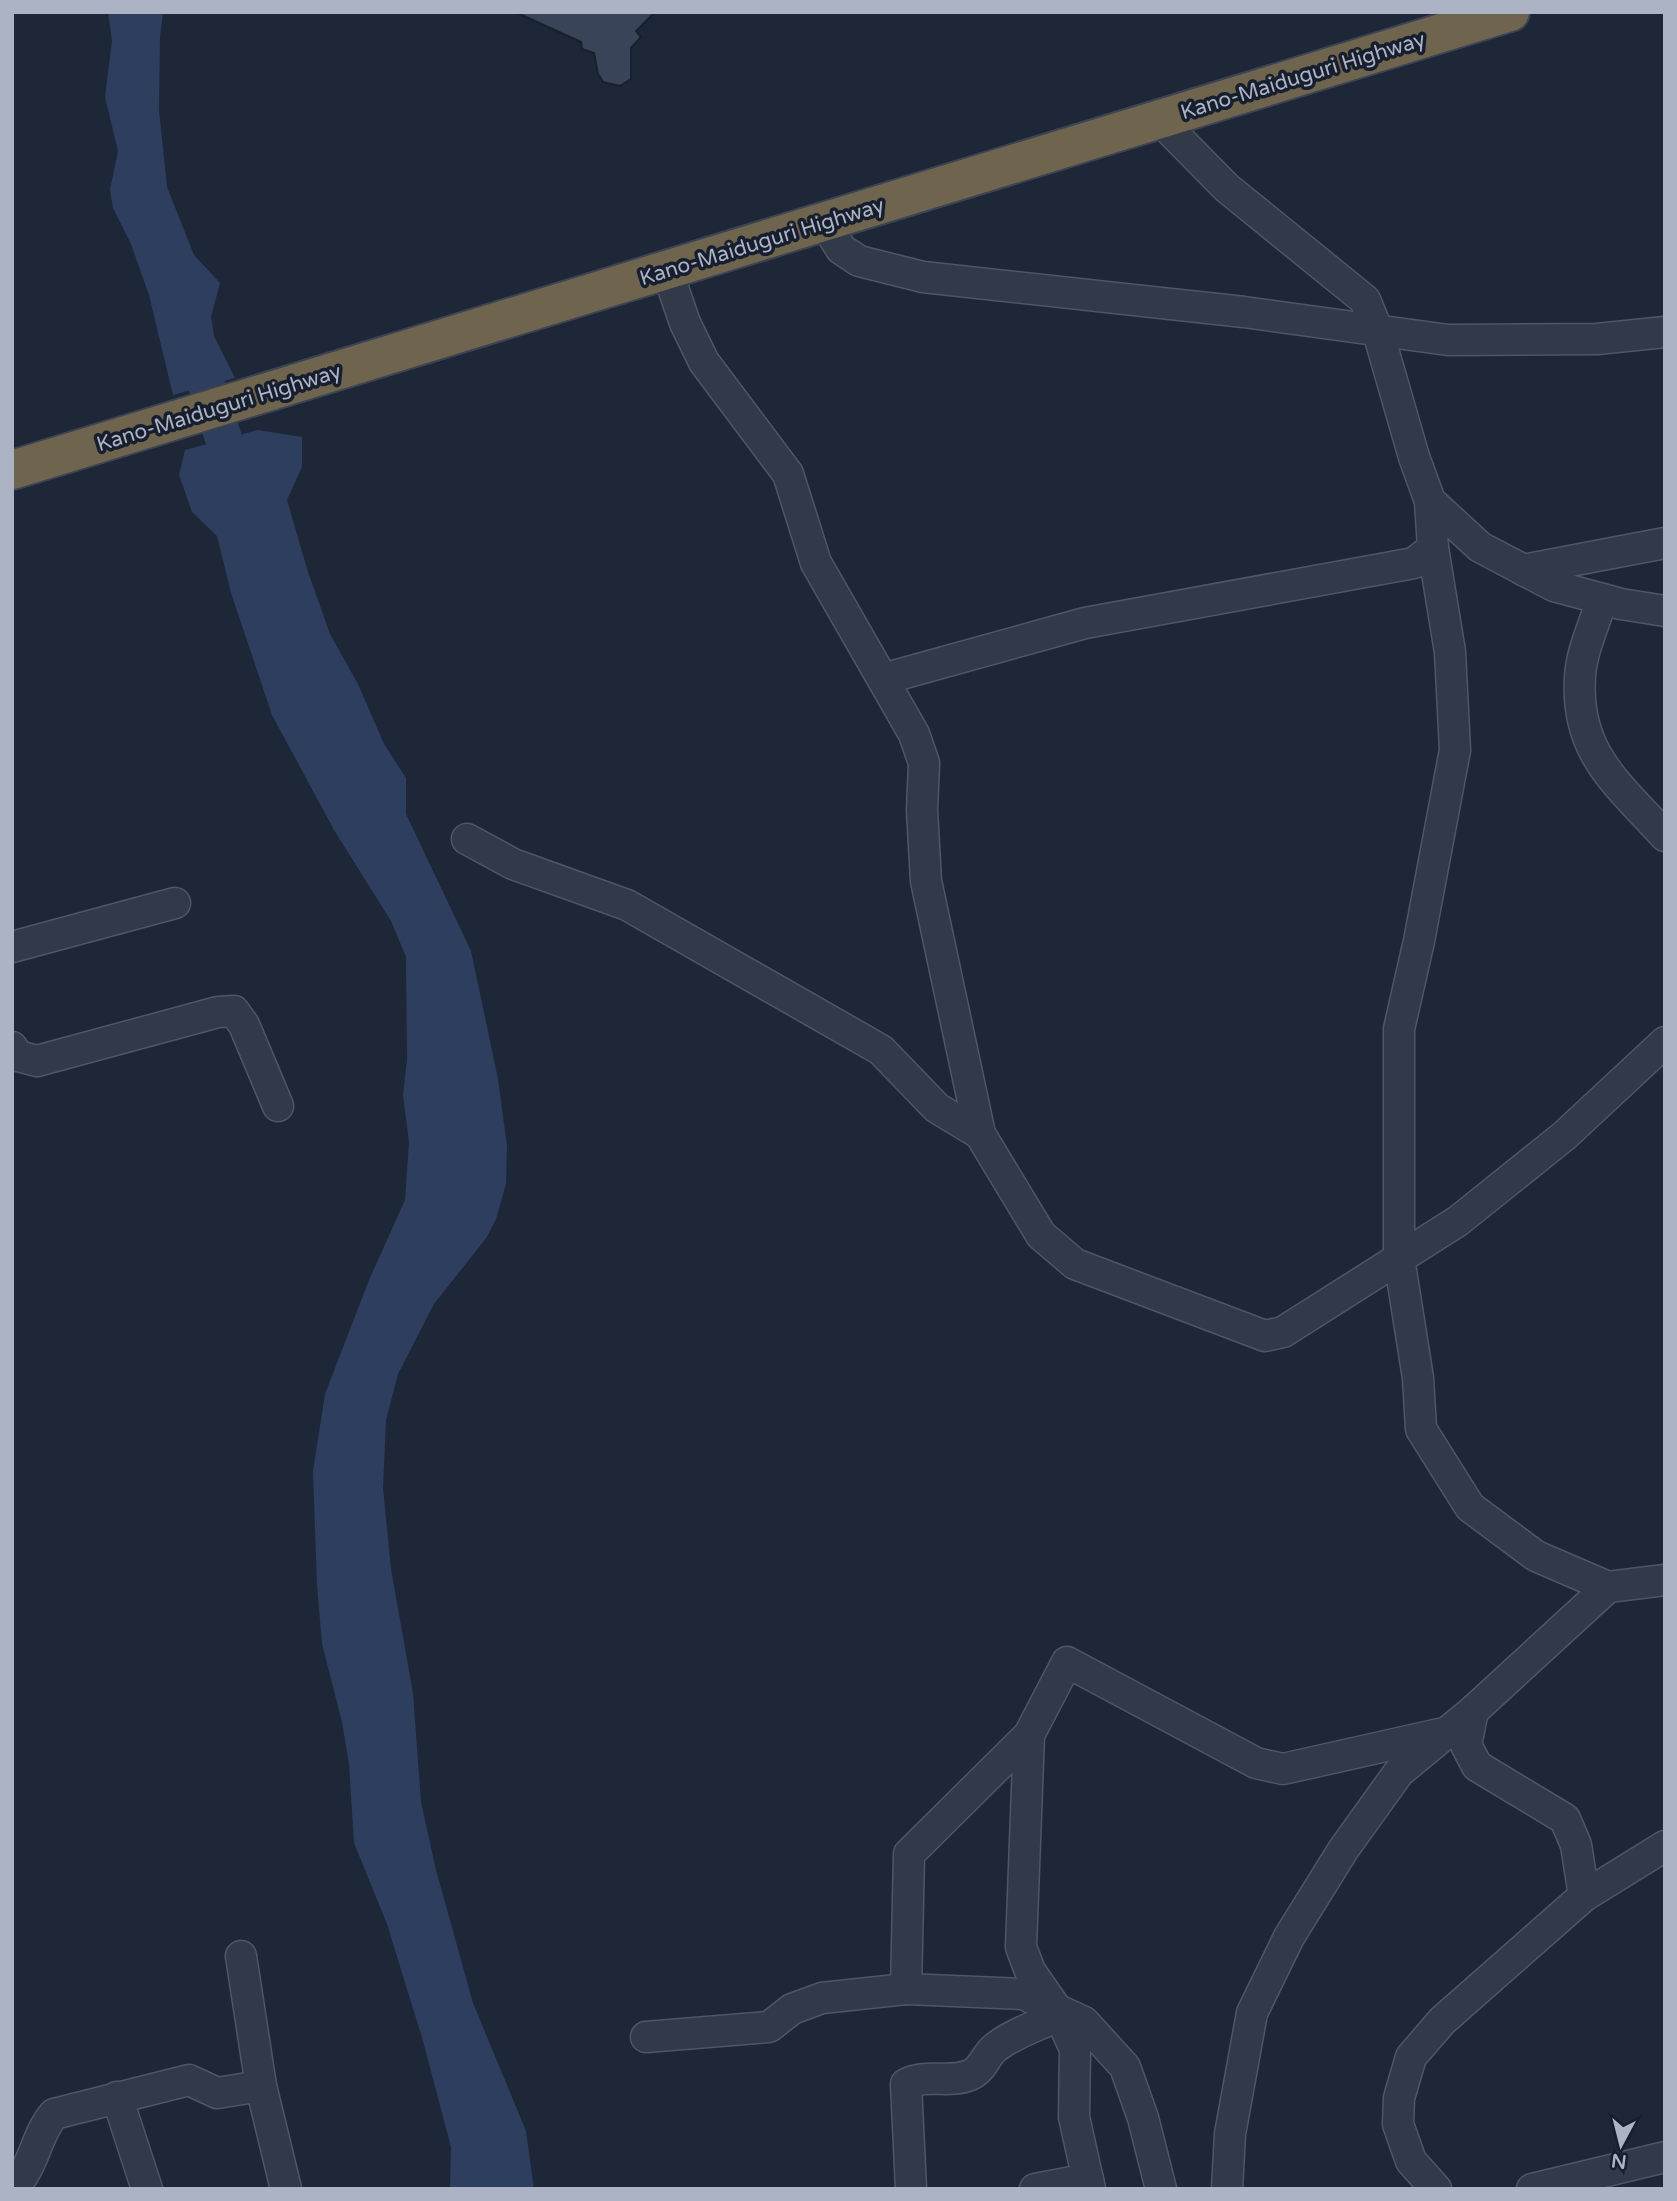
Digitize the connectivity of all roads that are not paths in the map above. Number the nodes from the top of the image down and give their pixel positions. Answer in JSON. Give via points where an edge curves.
{"nodes":[{"id":1,"x":1510,"y":12,"type":"edge"},
{"id":2,"x":1160,"y":120,"type":"junction"},
{"id":3,"x":825,"y":223,"type":"junction"},
{"id":4,"x":671,"y":270,"type":"junction"},
{"id":5,"x":1378,"y":332,"type":"junction"},
{"id":6,"x":1665,"y":332,"type":"edge"},
{"id":7,"x":12,"y":470,"type":"edge"},
{"id":8,"x":1430,"y":501,"type":"junction"},
{"id":9,"x":1665,"y":543,"type":"edge"},
{"id":10,"x":1433,"y":548,"type":"junction"},
{"id":11,"x":1523,"y":570,"type":"junction"},
{"id":12,"x":1602,"y":599,"type":"junction"},
{"id":13,"x":1665,"y":611,"type":"edge"},
{"id":14,"x":883,"y":679,"type":"junction"},
{"id":15,"x":1665,"y":836,"type":"edge"},
{"id":16,"x":467,"y":839,"type":"dead end"},
{"id":17,"x":175,"y":904,"type":"dead end"},
{"id":18,"x":12,"y":947,"type":"edge"},
{"id":19,"x":1665,"y":1042,"type":"edge"},
{"id":20,"x":14,"y":1053,"type":"edge"},
{"id":21,"x":278,"y":1106,"type":"dead end"},
{"id":22,"x":980,"y":1134,"type":"junction"},
{"id":23,"x":1399,"y":1258,"type":"junction"},
{"id":24,"x":1662,"y":1579,"type":"edge"},
{"id":25,"x":1608,"y":1587,"type":"junction"},
{"id":26,"x":1473,"y":1711,"type":"junction"},
{"id":27,"x":1448,"y":1732,"type":"junction"},
{"id":28,"x":1029,"y":1735,"type":"junction"},
{"id":29,"x":1665,"y":1846,"type":"edge"},
{"id":30,"x":1584,"y":1896,"type":"junction"},
{"id":31,"x":241,"y":1956,"type":"dead end"},
{"id":32,"x":906,"y":1989,"type":"junction"},
{"id":33,"x":1058,"y":2012,"type":"junction"},
{"id":34,"x":646,"y":2037,"type":"dead end"},
{"id":35,"x":261,"y":2086,"type":"junction"},
{"id":36,"x":117,"y":2097,"type":"junction"},
{"id":37,"x":1665,"y":2157,"type":"edge"},
{"id":38,"x":1592,"y":2182,"type":"edge"},
{"id":39,"x":1089,"y":2184,"type":"edge"},
{"id":40,"x":12,"y":2188,"type":"edge"},
{"id":41,"x":147,"y":2189,"type":"edge"},
{"id":42,"x":286,"y":2189,"type":"edge"},
{"id":43,"x":911,"y":2189,"type":"edge"},
{"id":44,"x":1035,"y":2189,"type":"edge"},
{"id":45,"x":1161,"y":2189,"type":"edge"},
{"id":46,"x":1227,"y":2189,"type":"edge"},
{"id":47,"x":1436,"y":2189,"type":"edge"},
{"id":48,"x":1532,"y":2189,"type":"edge"}],
"edges":[{"from":1,"to":2,"type":"highway","name":"Kano-Maiduguri Highway"},
{"from":2,"to":3,"type":"highway","name":"Kano-Maiduguri Highway"},
{"from":2,"to":5,"type":"street","via":[[1227,188],[1365,300]]},
{"from":3,"to":4,"type":"highway","name":"Kano-Maiduguri Highway"},
{"from":3,"to":5,"type":"street","via":[[841,249],[859,261],[923,277],[1244,312]]},
{"from":4,"to":7,"type":"highway","name":"Kano-Maiduguri Highway"},
{"from":4,"to":14,"type":"street","via":[[671,285],[704,362],[788,474],[816,564]]},
{"from":5,"to":6,"type":"street","via":[[1475,340],[1597,339]]},
{"from":5,"to":8,"type":"street"},
{"from":8,"to":10,"type":"street"},
{"from":8,"to":11,"type":"street","via":[[1480,547]]},
{"from":9,"to":11,"type":"street"},
{"from":10,"to":14,"type":"street","via":[[1414,563],[1085,623]]},
{"from":10,"to":23,"type":"street","via":[[1450,652],[1455,750],[1399,1029]]},
{"from":11,"to":12,"type":"street","via":[[1553,586]]},
{"from":12,"to":13,"type":"street"},
{"from":12,"to":15,"type":"street","via":[[1580,676],[1586,739],[1599,764]]},
{"from":14,"to":22,"type":"street","via":[[914,734],[924,763],[926,881]]},
{"from":16,"to":22,"type":"street","via":[[513,864],[627,905],[881,1050],[937,1108]]},
{"from":17,"to":18,"type":"street"},
{"from":19,"to":23,"type":"street","via":[[1564,1136],[1458,1221]]},
{"from":20,"to":21,"type":"street","via":[[37,1061],[234,1011]]},
{"from":22,"to":23,"type":"street","via":[[1041,1235],[1075,1264],[1265,1336],[1283,1332]]},
{"from":23,"to":25,"type":"street","via":[[1418,1378],[1421,1429],[1449,1474],[1470,1507],[1536,1556]]},
{"from":24,"to":25,"type":"street"},
{"from":25,"to":26,"type":"street"},
{"from":26,"to":27,"type":"street"},
{"from":26,"to":30,"type":"street","via":[[1466,1745],[1477,1766],[1565,1819],[1576,1845]]},
{"from":27,"to":28,"type":"street","via":[[1283,1769],[1256,1763],[1067,1662]]},
{"from":27,"to":46,"type":"street","via":[[1399,1772],[1343,1850],[1283,1948],[1252,2013],[1230,2134]]},
{"from":28,"to":32,"type":"street","via":[[909,1854]]},
{"from":28,"to":33,"type":"street","via":[[1021,1947],[1030,1970]]},
{"from":29,"to":30,"type":"street"},
{"from":30,"to":47,"type":"street","via":[[1442,2021],[1411,2057],[1399,2098],[1398,2124],[1411,2161]]},
{"from":31,"to":35,"type":"street"},
{"from":32,"to":33,"type":"street","via":[[1023,1994]]},
{"from":32,"to":34,"type":"street","via":[[822,1998],[792,2009],[769,2027]]},
{"from":33,"to":39,"type":"street","via":[[1074,2049],[1074,2117]]},
{"from":33,"to":43,"type":"street","via":[[995,2047],[982,2067],[970,2075],[948,2080],[919,2077],[906,2084]]},
{"from":33,"to":45,"type":"street","via":[[1084,2022],[1125,2067]]},
{"from":35,"to":36,"type":"street","via":[[218,2093],[189,2080]]},
{"from":35,"to":42,"type":"street"},
{"from":36,"to":40,"type":"street","via":[[54,2114],[24,2177]]},
{"from":36,"to":41,"type":"street"},
{"from":37,"to":38,"type":"street"},
{"from":38,"to":48,"type":"street"},
{"from":39,"to":44,"type":"street"}]}
